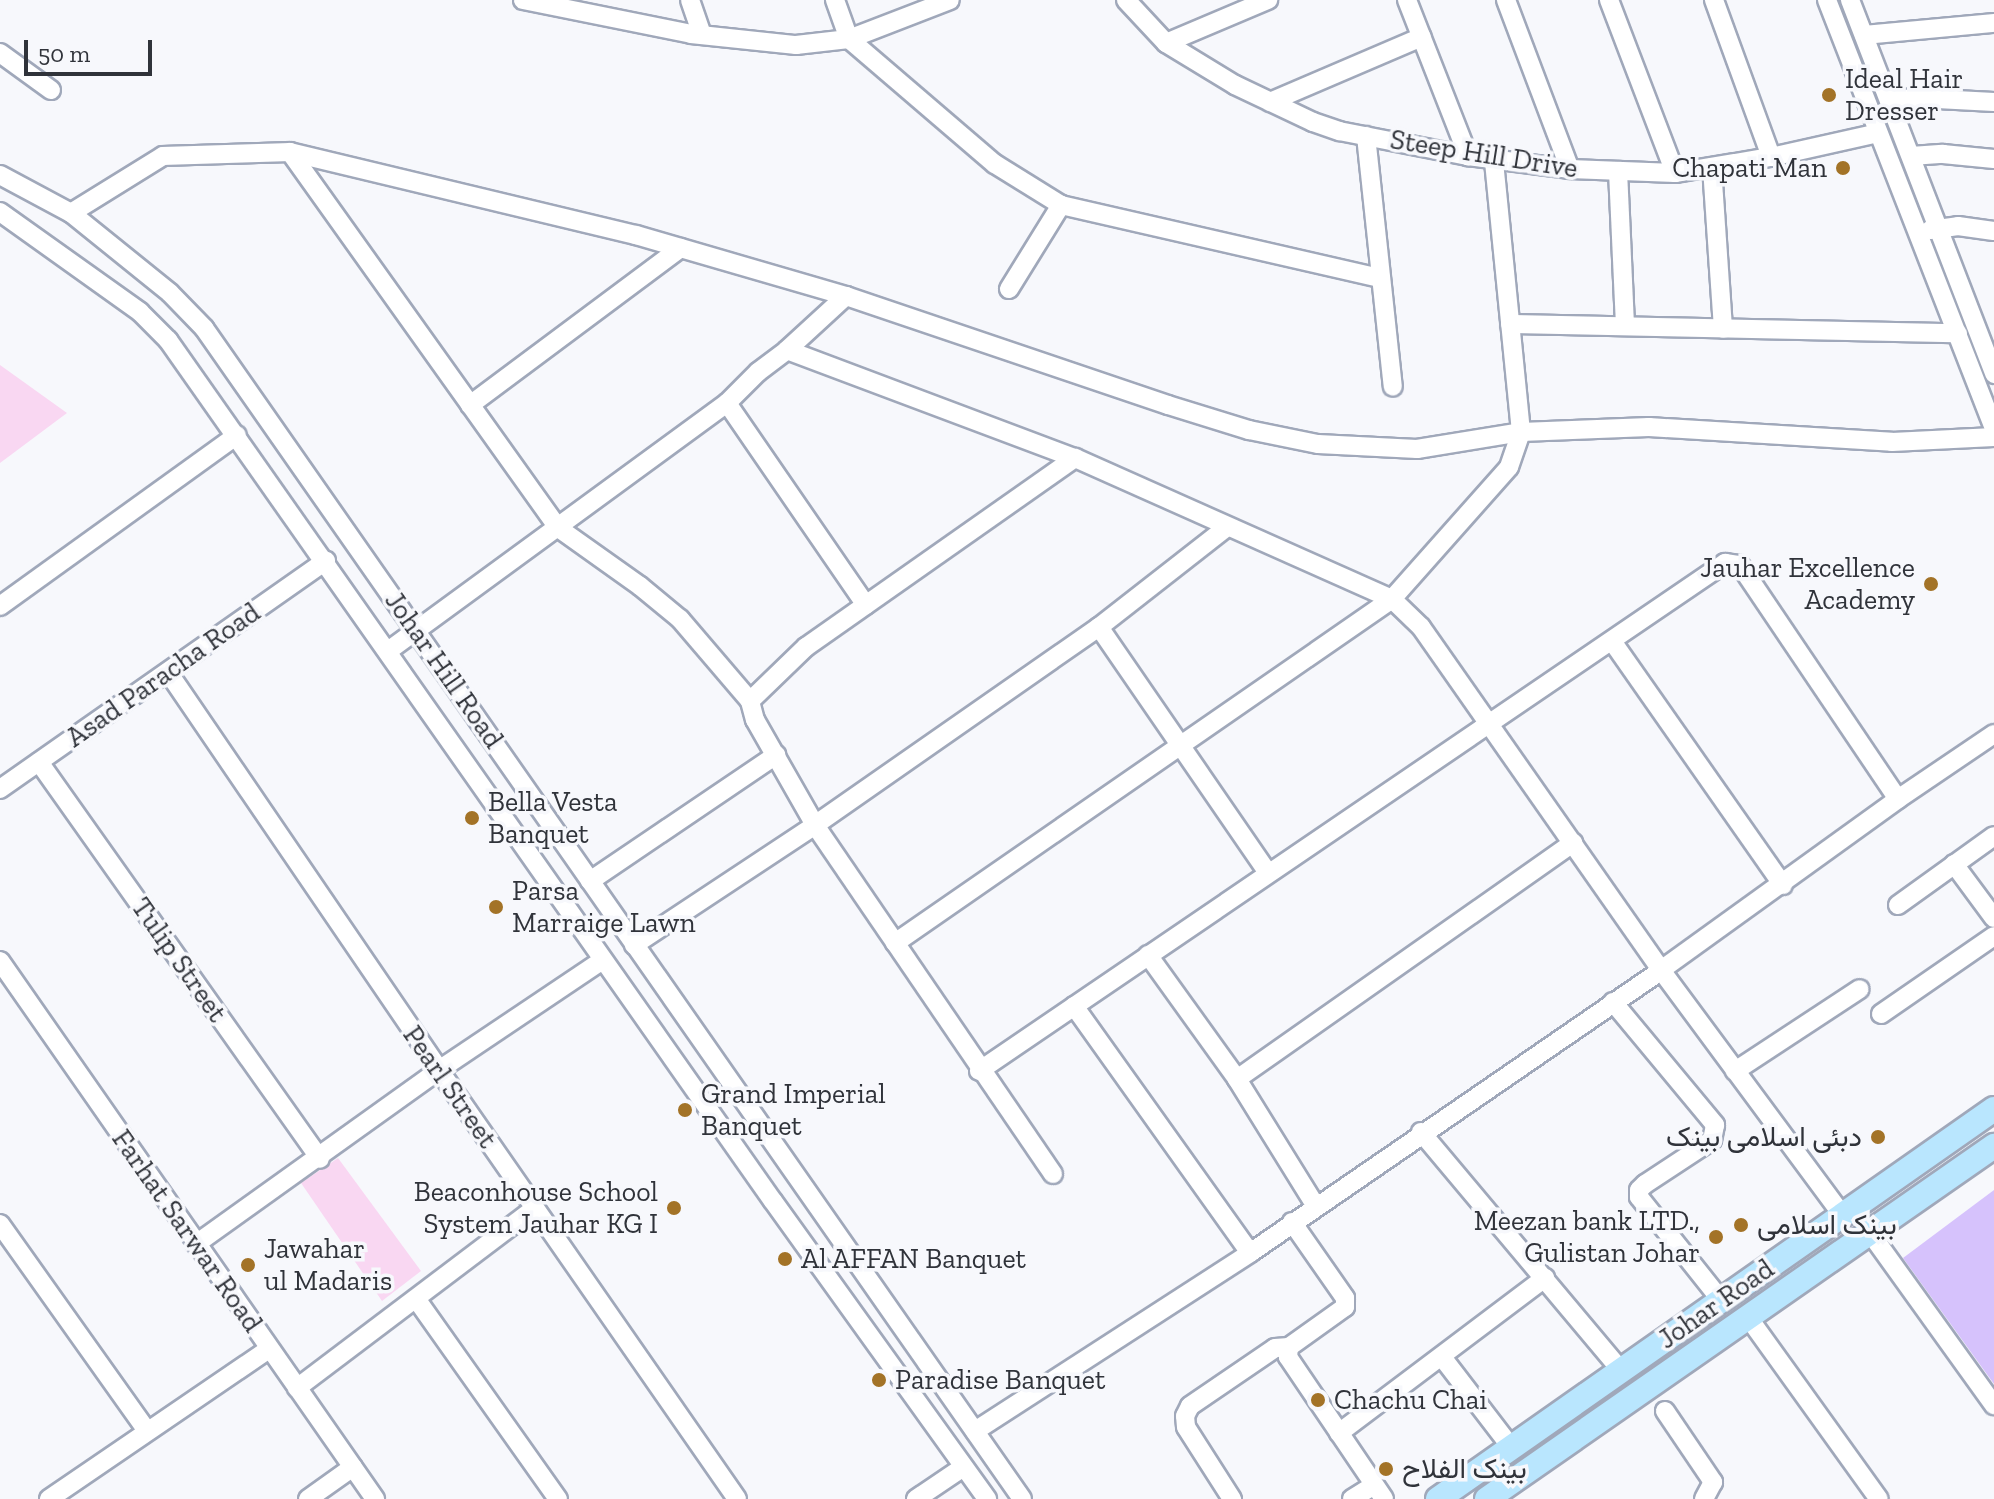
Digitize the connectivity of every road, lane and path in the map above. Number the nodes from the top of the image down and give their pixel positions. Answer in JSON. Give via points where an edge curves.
{"nodes":[{"id":1,"x":523,"y":0,"type":"edge"},
{"id":2,"x":690,"y":0,"type":"edge"},
{"id":3,"x":835,"y":0,"type":"edge"},
{"id":4,"x":950,"y":0,"type":"edge"},
{"id":5,"x":1126,"y":0,"type":"edge"},
{"id":6,"x":1268,"y":0,"type":"edge"},
{"id":7,"x":1407,"y":0,"type":"edge"},
{"id":8,"x":1506,"y":0,"type":"edge"},
{"id":9,"x":1609,"y":0,"type":"edge"},
{"id":10,"x":1714,"y":0,"type":"edge"},
{"id":11,"x":1827,"y":0,"type":"edge"},
{"id":12,"x":1850,"y":0,"type":"edge"},
{"id":13,"x":1994,"y":23,"type":"edge"},
{"id":14,"x":702,"y":35,"type":"junction"},
{"id":15,"x":1864,"y":35,"type":"junction"},
{"id":16,"x":1422,"y":37,"type":"junction"},
{"id":17,"x":849,"y":39,"type":"junction"},
{"id":18,"x":1166,"y":43,"type":"junction"},
{"id":19,"x":0,"y":53,"type":"edge"},
{"id":20,"x":51,"y":90,"type":"dead end"},
{"id":21,"x":1889,"y":100,"type":"junction"},
{"id":22,"x":1270,"y":102,"type":"junction"},
{"id":23,"x":1994,"y":102,"type":"edge"},
{"id":24,"x":1878,"y":133,"type":"junction"},
{"id":25,"x":1366,"y":136,"type":"junction"},
{"id":26,"x":290,"y":152,"type":"junction"},
{"id":27,"x":1468,"y":156,"type":"junction"},
{"id":28,"x":1911,"y":156,"type":"junction"},
{"id":29,"x":1771,"y":157,"type":"junction"},
{"id":30,"x":1994,"y":159,"type":"edge"},
{"id":31,"x":1494,"y":161,"type":"junction"},
{"id":32,"x":1712,"y":167,"type":"junction"},
{"id":33,"x":1570,"y":169,"type":"junction"},
{"id":34,"x":1618,"y":171,"type":"junction"},
{"id":35,"x":1675,"y":173,"type":"junction"},
{"id":36,"x":0,"y":175,"type":"edge"},
{"id":37,"x":1061,"y":205,"type":"junction"},
{"id":38,"x":0,"y":212,"type":"edge"},
{"id":39,"x":71,"y":213,"type":"junction"},
{"id":40,"x":1939,"y":228,"type":"junction"},
{"id":41,"x":1994,"y":231,"type":"edge"},
{"id":42,"x":1919,"y":232,"type":"junction"},
{"id":43,"x":681,"y":248,"type":"junction"},
{"id":44,"x":1381,"y":278,"type":"junction"},
{"id":45,"x":1009,"y":289,"type":"dead end"},
{"id":46,"x":846,"y":296,"type":"junction"},
{"id":47,"x":1510,"y":324,"type":"junction"},
{"id":48,"x":1625,"y":326,"type":"junction"},
{"id":49,"x":1723,"y":329,"type":"junction"},
{"id":50,"x":1958,"y":333,"type":"junction"},
{"id":51,"x":787,"y":350,"type":"junction"},
{"id":52,"x":1994,"y":374,"type":"edge"},
{"id":53,"x":1393,"y":387,"type":"dead end"},
{"id":54,"x":727,"y":403,"type":"junction"},
{"id":55,"x":470,"y":405,"type":"junction"},
{"id":56,"x":1994,"y":428,"type":"edge"},
{"id":57,"x":1521,"y":432,"type":"junction"},
{"id":58,"x":237,"y":435,"type":"junction"},
{"id":59,"x":1994,"y":437,"type":"edge"},
{"id":60,"x":1075,"y":458,"type":"junction"},
{"id":61,"x":557,"y":527,"type":"junction"},
{"id":62,"x":1227,"y":527,"type":"junction"},
{"id":63,"x":326,"y":561,"type":"junction"},
{"id":64,"x":1392,"y":599,"type":"junction"},
{"id":65,"x":866,"y":605,"type":"junction"},
{"id":66,"x":0,"y":606,"type":"edge"},
{"id":67,"x":1099,"y":627,"type":"junction"},
{"id":68,"x":418,"y":630,"type":"junction"},
{"id":69,"x":1612,"y":641,"type":"junction"},
{"id":70,"x":388,"y":651,"type":"junction"},
{"id":71,"x":168,"y":672,"type":"junction"},
{"id":72,"x":750,"y":701,"type":"junction"},
{"id":73,"x":1488,"y":724,"type":"junction"},
{"id":74,"x":1994,"y":734,"type":"edge"},
{"id":75,"x":1182,"y":747,"type":"junction"},
{"id":76,"x":776,"y":755,"type":"junction"},
{"id":77,"x":39,"y":762,"type":"junction"},
{"id":78,"x":0,"y":789,"type":"edge"},
{"id":79,"x":1898,"y":799,"type":"junction"},
{"id":80,"x":815,"y":825,"type":"junction"},
{"id":81,"x":1994,"y":836,"type":"edge"},
{"id":82,"x":1573,"y":843,"type":"junction"},
{"id":83,"x":1954,"y":864,"type":"junction"},
{"id":84,"x":1268,"y":873,"type":"junction"},
{"id":85,"x":590,"y":881,"type":"junction"},
{"id":86,"x":1783,"y":885,"type":"junction"},
{"id":87,"x":1898,"y":905,"type":"dead end"},
{"id":88,"x":1994,"y":918,"type":"edge"},
{"id":89,"x":1994,"y":936,"type":"edge"},
{"id":90,"x":895,"y":943,"type":"junction"},
{"id":91,"x":634,"y":945,"type":"junction"},
{"id":92,"x":1148,"y":955,"type":"junction"},
{"id":93,"x":603,"y":960,"type":"junction"},
{"id":94,"x":1,"y":967,"type":"edge"},
{"id":95,"x":1661,"y":970,"type":"junction"},
{"id":96,"x":1860,"y":989,"type":"dead end"},
{"id":97,"x":1613,"y":1002,"type":"junction"},
{"id":98,"x":1074,"y":1006,"type":"junction"},
{"id":99,"x":1881,"y":1014,"type":"dead end"},
{"id":100,"x":439,"y":1070,"type":"junction"},
{"id":101,"x":979,"y":1071,"type":"junction"},
{"id":102,"x":1735,"y":1071,"type":"junction"},
{"id":103,"x":1237,"y":1079,"type":"junction"},
{"id":104,"x":1994,"y":1109,"type":"edge"},
{"id":105,"x":1421,"y":1132,"type":"junction"},
{"id":106,"x":1403,"y":1145,"type":"junction"},
{"id":107,"x":1994,"y":1146,"type":"edge"},
{"id":108,"x":320,"y":1159,"type":"junction"},
{"id":109,"x":1446,"y":1161,"type":"junction"},
{"id":110,"x":1053,"y":1174,"type":"dead end"},
{"id":111,"x":1315,"y":1205,"type":"junction"},
{"id":112,"x":535,"y":1208,"type":"junction"},
{"id":113,"x":1842,"y":1215,"type":"junction"},
{"id":114,"x":1292,"y":1222,"type":"junction"},
{"id":115,"x":0,"y":1224,"type":"edge"},
{"id":116,"x":1871,"y":1234,"type":"junction"},
{"id":117,"x":196,"y":1244,"type":"junction"},
{"id":118,"x":1250,"y":1253,"type":"junction"},
{"id":119,"x":1545,"y":1278,"type":"junction"},
{"id":120,"x":417,"y":1300,"type":"junction"},
{"id":121,"x":1721,"y":1300,"type":"junction"},
{"id":122,"x":1748,"y":1317,"type":"junction"},
{"id":123,"x":1289,"y":1347,"type":"junction"},
{"id":124,"x":269,"y":1349,"type":"junction"},
{"id":125,"x":1442,"y":1357,"type":"junction"},
{"id":126,"x":1621,"y":1370,"type":"junction"},
{"id":127,"x":297,"y":1388,"type":"junction"},
{"id":128,"x":1994,"y":1405,"type":"edge"},
{"id":129,"x":1665,"y":1411,"type":"dead end"},
{"id":130,"x":147,"y":1431,"type":"junction"},
{"id":131,"x":975,"y":1431,"type":"junction"},
{"id":132,"x":1339,"y":1433,"type":"junction"},
{"id":133,"x":1511,"y":1447,"type":"junction"},
{"id":134,"x":353,"y":1467,"type":"junction"},
{"id":135,"x":962,"y":1468,"type":"junction"},
{"id":136,"x":1379,"y":1492,"type":"edge"},
{"id":137,"x":49,"y":1499,"type":"edge"},
{"id":138,"x":308,"y":1499,"type":"edge"},
{"id":139,"x":375,"y":1499,"type":"edge"},
{"id":140,"x":558,"y":1499,"type":"edge"},
{"id":141,"x":737,"y":1499,"type":"edge"},
{"id":142,"x":916,"y":1499,"type":"edge"},
{"id":143,"x":987,"y":1499,"type":"edge"},
{"id":144,"x":1022,"y":1499,"type":"edge"},
{"id":145,"x":1232,"y":1499,"type":"edge"},
{"id":146,"x":1352,"y":1499,"type":"edge"},
{"id":147,"x":1438,"y":1499,"type":"edge"},
{"id":148,"x":1487,"y":1499,"type":"edge"},
{"id":149,"x":1704,"y":1499,"type":"edge"},
{"id":150,"x":1879,"y":1499,"type":"edge"}],
"edges":[{"from":1,"to":14,"type":"street"},
{"from":2,"to":14,"type":"street"},
{"from":3,"to":17,"type":"street"},
{"from":4,"to":17,"type":"street"},
{"from":5,"to":18,"type":"street","name":"Steep Hill Drive"},
{"from":6,"to":18,"type":"street"},
{"from":7,"to":16,"type":"street"},
{"from":8,"to":33,"type":"street"},
{"from":9,"to":35,"type":"street"},
{"from":10,"to":29,"type":"street"},
{"from":11,"to":24,"type":"street"},
{"from":12,"to":15,"type":"street"},
{"from":13,"to":15,"type":"street"},
{"from":14,"to":17,"type":"street","via":[[796,45]]},
{"from":15,"to":21,"type":"street"},
{"from":16,"to":22,"type":"street"},
{"from":16,"to":27,"type":"street"},
{"from":17,"to":37,"type":"street","via":[[995,164]]},
{"from":18,"to":22,"type":"street","name":"Steep Hill Drive"},
{"from":19,"to":20,"type":"street"},
{"from":21,"to":23,"type":"street"},
{"from":21,"to":28,"type":"street"},
{"from":22,"to":25,"type":"street","name":"Steep Hill Drive","via":[[1313,122]]},
{"from":24,"to":29,"type":"street","name":"Steep Hill Drive"},
{"from":24,"to":42,"type":"street"},
{"from":25,"to":27,"type":"street","name":"Steep Hill Drive"},
{"from":25,"to":44,"type":"street"},
{"from":26,"to":39,"type":"street","via":[[163,156]]},
{"from":26,"to":43,"type":"street"},
{"from":26,"to":55,"type":"street"},
{"from":27,"to":31,"type":"street","name":"Steep Hill Drive"},
{"from":28,"to":30,"type":"street"},
{"from":28,"to":40,"type":"street"},
{"from":29,"to":32,"type":"street","name":"Steep Hill Drive"},
{"from":31,"to":33,"type":"street","name":"Steep Hill Drive"},
{"from":31,"to":47,"type":"street"},
{"from":32,"to":35,"type":"street","name":"Steep Hill Drive"},
{"from":32,"to":49,"type":"street"},
{"from":33,"to":34,"type":"street","name":"Steep Hill Drive"},
{"from":34,"to":35,"type":"street","name":"Steep Hill Drive"},
{"from":34,"to":48,"type":"street"},
{"from":36,"to":39,"type":"street","name":"Johar Hill Road"},
{"from":37,"to":44,"type":"street"},
{"from":37,"to":45,"type":"street"},
{"from":38,"to":58,"type":"street","name":"Johar Hill Road","via":[[140,312],[168,340]]},
{"from":39,"to":68,"type":"street","name":"Johar Hill Road","via":[[170,293],[204,328]]},
{"from":40,"to":41,"type":"street"},
{"from":40,"to":42,"type":"street"},
{"from":40,"to":52,"type":"street"},
{"from":42,"to":50,"type":"street"},
{"from":43,"to":46,"type":"street"},
{"from":43,"to":55,"type":"street"},
{"from":44,"to":53,"type":"street"},
{"from":46,"to":51,"type":"street"},
{"from":46,"to":57,"type":"street","via":[[1168,405],[1318,444],[1417,449]]},
{"from":47,"to":48,"type":"street"},
{"from":47,"to":57,"type":"street"},
{"from":48,"to":49,"type":"street"},
{"from":49,"to":50,"type":"street"},
{"from":50,"to":56,"type":"street"},
{"from":51,"to":54,"type":"street"},
{"from":51,"to":60,"type":"street"},
{"from":54,"to":61,"type":"street"},
{"from":54,"to":65,"type":"street"},
{"from":55,"to":61,"type":"street"},
{"from":57,"to":59,"type":"street","via":[[1649,427],[1892,442]]},
{"from":57,"to":64,"type":"street","via":[[1509,467]]},
{"from":58,"to":63,"type":"street","name":"Johar Hill Road"},
{"from":58,"to":66,"type":"street"},
{"from":60,"to":62,"type":"street"},
{"from":60,"to":65,"type":"street"},
{"from":61,"to":68,"type":"street"},
{"from":61,"to":72,"type":"street","via":[[680,619]]},
{"from":62,"to":64,"type":"street"},
{"from":62,"to":67,"type":"street"},
{"from":63,"to":70,"type":"street","name":"Johar Hill Road"},
{"from":63,"to":71,"type":"street","name":"Asad Paracha Road"},
{"from":64,"to":73,"type":"street","via":[[1421,627]]},
{"from":64,"to":75,"type":"street"},
{"from":65,"to":72,"type":"street","via":[[806,647]]},
{"from":67,"to":75,"type":"street"},
{"from":67,"to":80,"type":"street"},
{"from":68,"to":70,"type":"street"},
{"from":68,"to":85,"type":"street","name":"Johar Hill Road"},
{"from":69,"to":73,"type":"street"},
{"from":69,"to":79,"type":"street","via":[[1725,563],[1740,565]]},
{"from":69,"to":86,"type":"street"},
{"from":70,"to":93,"type":"street","name":"Johar Hill Road"},
{"from":71,"to":77,"type":"street","name":"Asad Paracha Road"},
{"from":71,"to":100,"type":"street","name":"Pearl Street"},
{"from":72,"to":76,"type":"street"},
{"from":73,"to":82,"type":"street"},
{"from":73,"to":84,"type":"street"},
{"from":74,"to":79,"type":"street"},
{"from":75,"to":84,"type":"street"},
{"from":75,"to":90,"type":"street"},
{"from":76,"to":80,"type":"street"},
{"from":76,"to":85,"type":"street"},
{"from":77,"to":78,"type":"street","name":"Asad Paracha Road"},
{"from":77,"to":108,"type":"street","name":"Tulip Street"},
{"from":79,"to":86,"type":"street"},
{"from":80,"to":90,"type":"street"},
{"from":80,"to":91,"type":"street"},
{"from":81,"to":83,"type":"street"},
{"from":82,"to":95,"type":"street"},
{"from":82,"to":103,"type":"street"},
{"from":83,"to":87,"type":"street"},
{"from":83,"to":88,"type":"street"},
{"from":84,"to":92,"type":"street"},
{"from":85,"to":91,"type":"street","name":"Johar Hill Road"},
{"from":86,"to":95,"type":"street"},
{"from":89,"to":99,"type":"street"},
{"from":90,"to":101,"type":"street"},
{"from":91,"to":131,"type":"street","name":"Johar Hill Road"},
{"from":92,"to":98,"type":"street"},
{"from":92,"to":103,"type":"street"},
{"from":93,"to":100,"type":"street"},
{"from":93,"to":135,"type":"street","name":"Johar Hill Road"},
{"from":94,"to":117,"type":"street","name":"Farhat Sarwar Road"},
{"from":95,"to":97,"type":"street"},
{"from":95,"to":102,"type":"street"},
{"from":96,"to":102,"type":"street"},
{"from":97,"to":105,"type":"street"},
{"from":97,"to":121,"type":"street","via":[[1715,1125],[1712,1140],[1645,1184],[1639,1197]]},
{"from":98,"to":101,"type":"street"},
{"from":98,"to":118,"type":"street"},
{"from":100,"to":108,"type":"street"},
{"from":100,"to":112,"type":"street","name":"Pearl Street"},
{"from":101,"to":110,"type":"street"},
{"from":102,"to":113,"type":"street"},
{"from":103,"to":111,"type":"street"},
{"from":104,"to":113,"type":"main road","name":"Johar Road"},
{"from":105,"to":106,"type":"street"},
{"from":105,"to":109,"type":"street"},
{"from":106,"to":109,"type":"street"},
{"from":106,"to":111,"type":"street"},
{"from":107,"to":116,"type":"main road","name":"Johar Road"},
{"from":108,"to":117,"type":"street"},
{"from":109,"to":119,"type":"street"},
{"from":111,"to":114,"type":"street"},
{"from":112,"to":120,"type":"street"},
{"from":112,"to":141,"type":"street","name":"Pearl Street"},
{"from":113,"to":121,"type":"main road","name":"Johar Road"},
{"from":114,"to":118,"type":"street"},
{"from":114,"to":123,"type":"street","via":[[1345,1298],[1345,1307]]},
{"from":115,"to":130,"type":"street"},
{"from":116,"to":122,"type":"main road","name":"Johar Road"},
{"from":116,"to":128,"type":"street"},
{"from":117,"to":124,"type":"street","name":"Farhat Sarwar Road"},
{"from":118,"to":131,"type":"street"},
{"from":119,"to":125,"type":"street"},
{"from":119,"to":126,"type":"street"},
{"from":120,"to":127,"type":"street"},
{"from":120,"to":140,"type":"street"},
{"from":121,"to":126,"type":"main road","name":"Johar Road"},
{"from":122,"to":148,"type":"main road","name":"Johar Road"},
{"from":122,"to":150,"type":"street"},
{"from":123,"to":132,"type":"street","via":[[1288,1357]]},
{"from":123,"to":145,"type":"street","via":[[1275,1348],[1190,1406],[1185,1416],[1186,1427]]},
{"from":124,"to":127,"type":"street","name":"Farhat Sarwar Road"},
{"from":124,"to":130,"type":"street"},
{"from":125,"to":132,"type":"street"},
{"from":125,"to":133,"type":"street"},
{"from":126,"to":133,"type":"main road","name":"Johar Road"},
{"from":127,"to":134,"type":"street","name":"Farhat Sarwar Road"},
{"from":129,"to":149,"type":"street","via":[[1713,1482]]},
{"from":130,"to":137,"type":"street"},
{"from":131,"to":144,"type":"street","name":"Johar Hill Road"},
{"from":132,"to":136,"type":"street"},
{"from":133,"to":147,"type":"main road","name":"Johar Road"},
{"from":134,"to":138,"type":"street"},
{"from":134,"to":139,"type":"street","name":"Farhat Sarwar Road"},
{"from":135,"to":142,"type":"street"},
{"from":135,"to":143,"type":"street","name":"Johar Hill Road"},
{"from":136,"to":146,"type":"street"}]}
